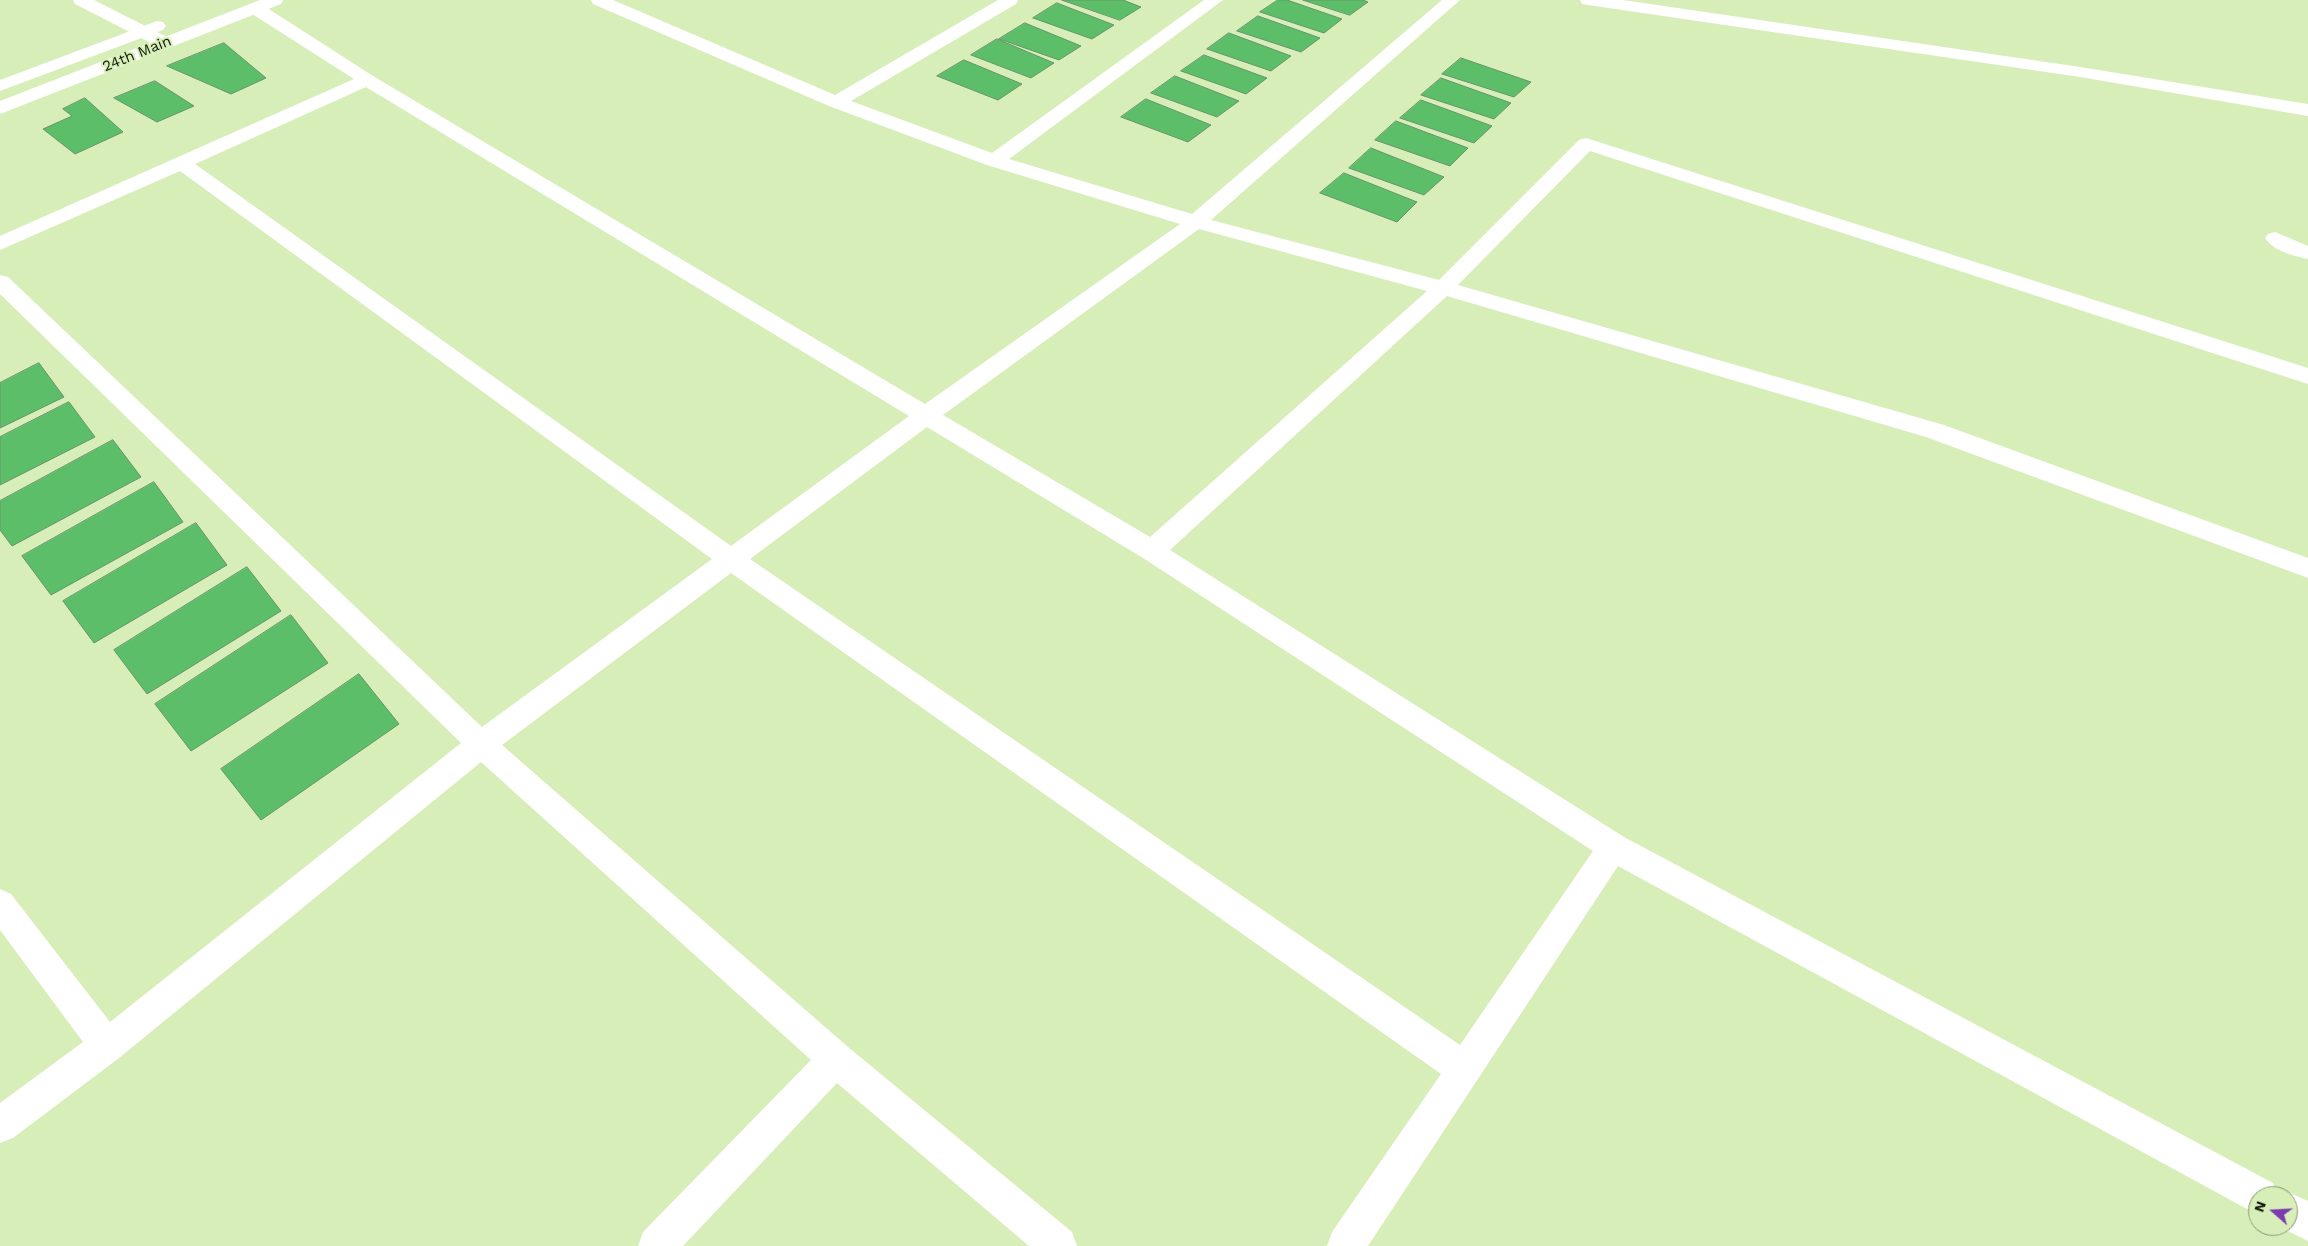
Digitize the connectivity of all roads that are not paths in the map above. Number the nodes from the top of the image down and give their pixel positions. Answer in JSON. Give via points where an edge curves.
{"nodes":[{"id":1,"x":81,"y":0,"type":"edge"},
{"id":2,"x":599,"y":0,"type":"edge"},
{"id":3,"x":1010,"y":0,"type":"edge"},
{"id":4,"x":1215,"y":0,"type":"edge"},
{"id":5,"x":1452,"y":0,"type":"edge"},
{"id":6,"x":1588,"y":0,"type":"edge"},
{"id":7,"x":265,"y":4,"type":"edge"},
{"id":8,"x":172,"y":20,"type":"dead end"},
{"id":9,"x":144,"y":31,"type":"junction"},
{"id":10,"x":165,"y":43,"type":"junction"},
{"id":11,"x":367,"y":80,"type":"junction"},
{"id":12,"x":0,"y":86,"type":"edge"},
{"id":13,"x":836,"y":102,"type":"junction"},
{"id":14,"x":0,"y":108,"type":"edge"},
{"id":15,"x":2308,"y":110,"type":"edge"},
{"id":16,"x":994,"y":161,"type":"junction"},
{"id":17,"x":180,"y":162,"type":"junction"},
{"id":18,"x":1196,"y":222,"type":"junction"},
{"id":19,"x":2275,"y":238,"type":"dead end"},
{"id":20,"x":0,"y":244,"type":"edge"},
{"id":21,"x":2308,"y":253,"type":"edge"},
{"id":22,"x":0,"y":282,"type":"edge"},
{"id":23,"x":1443,"y":288,"type":"junction"},
{"id":24,"x":2308,"y":376,"type":"edge"},
{"id":25,"x":925,"y":416,"type":"junction"},
{"id":26,"x":1152,"y":552,"type":"junction"},
{"id":27,"x":730,"y":559,"type":"junction"},
{"id":28,"x":2308,"y":568,"type":"edge"},
{"id":29,"x":481,"y":744,"type":"junction"},
{"id":30,"x":1613,"y":847,"type":"junction"},
{"id":31,"x":0,"y":904,"type":"edge"},
{"id":32,"x":107,"y":1046,"type":"junction"},
{"id":33,"x":836,"y":1059,"type":"junction"},
{"id":34,"x":1463,"y":1068,"type":"junction"},
{"id":35,"x":0,"y":1125,"type":"edge"},
{"id":36,"x":2248,"y":1190,"type":"edge"},
{"id":37,"x":657,"y":1246,"type":"edge"},
{"id":38,"x":1058,"y":1246,"type":"edge"},
{"id":39,"x":1346,"y":1246,"type":"edge"}],
"edges":[{"from":1,"to":9,"type":"street"},
{"from":2,"to":13,"type":"street"},
{"from":3,"to":13,"type":"street"},
{"from":4,"to":16,"type":"street"},
{"from":5,"to":18,"type":"street"},
{"from":6,"to":15,"type":"street","via":[[2080,72]]},
{"from":7,"to":10,"type":"street","name":"24th Main"},
{"from":7,"to":11,"type":"street"},
{"from":8,"to":9,"type":"street"},
{"from":9,"to":10,"type":"street"},
{"from":9,"to":12,"type":"street"},
{"from":10,"to":14,"type":"street","name":"24th Main"},
{"from":11,"to":17,"type":"street"},
{"from":11,"to":25,"type":"street"},
{"from":13,"to":16,"type":"street"},
{"from":16,"to":18,"type":"street"},
{"from":17,"to":20,"type":"street"},
{"from":17,"to":27,"type":"street"},
{"from":18,"to":23,"type":"street"},
{"from":18,"to":25,"type":"street"},
{"from":19,"to":21,"type":"street"},
{"from":22,"to":29,"type":"street"},
{"from":23,"to":24,"type":"street","via":[[1586,144]]},
{"from":23,"to":26,"type":"street"},
{"from":23,"to":28,"type":"street","via":[[1935,431]]},
{"from":25,"to":26,"type":"street"},
{"from":25,"to":27,"type":"street"},
{"from":26,"to":30,"type":"street"},
{"from":27,"to":29,"type":"street"},
{"from":27,"to":34,"type":"street"},
{"from":29,"to":32,"type":"street"},
{"from":29,"to":33,"type":"street"},
{"from":30,"to":34,"type":"street"},
{"from":30,"to":36,"type":"street"},
{"from":31,"to":32,"type":"street"},
{"from":32,"to":35,"type":"street"},
{"from":33,"to":37,"type":"street"},
{"from":33,"to":38,"type":"street"},
{"from":34,"to":39,"type":"street"}]}
